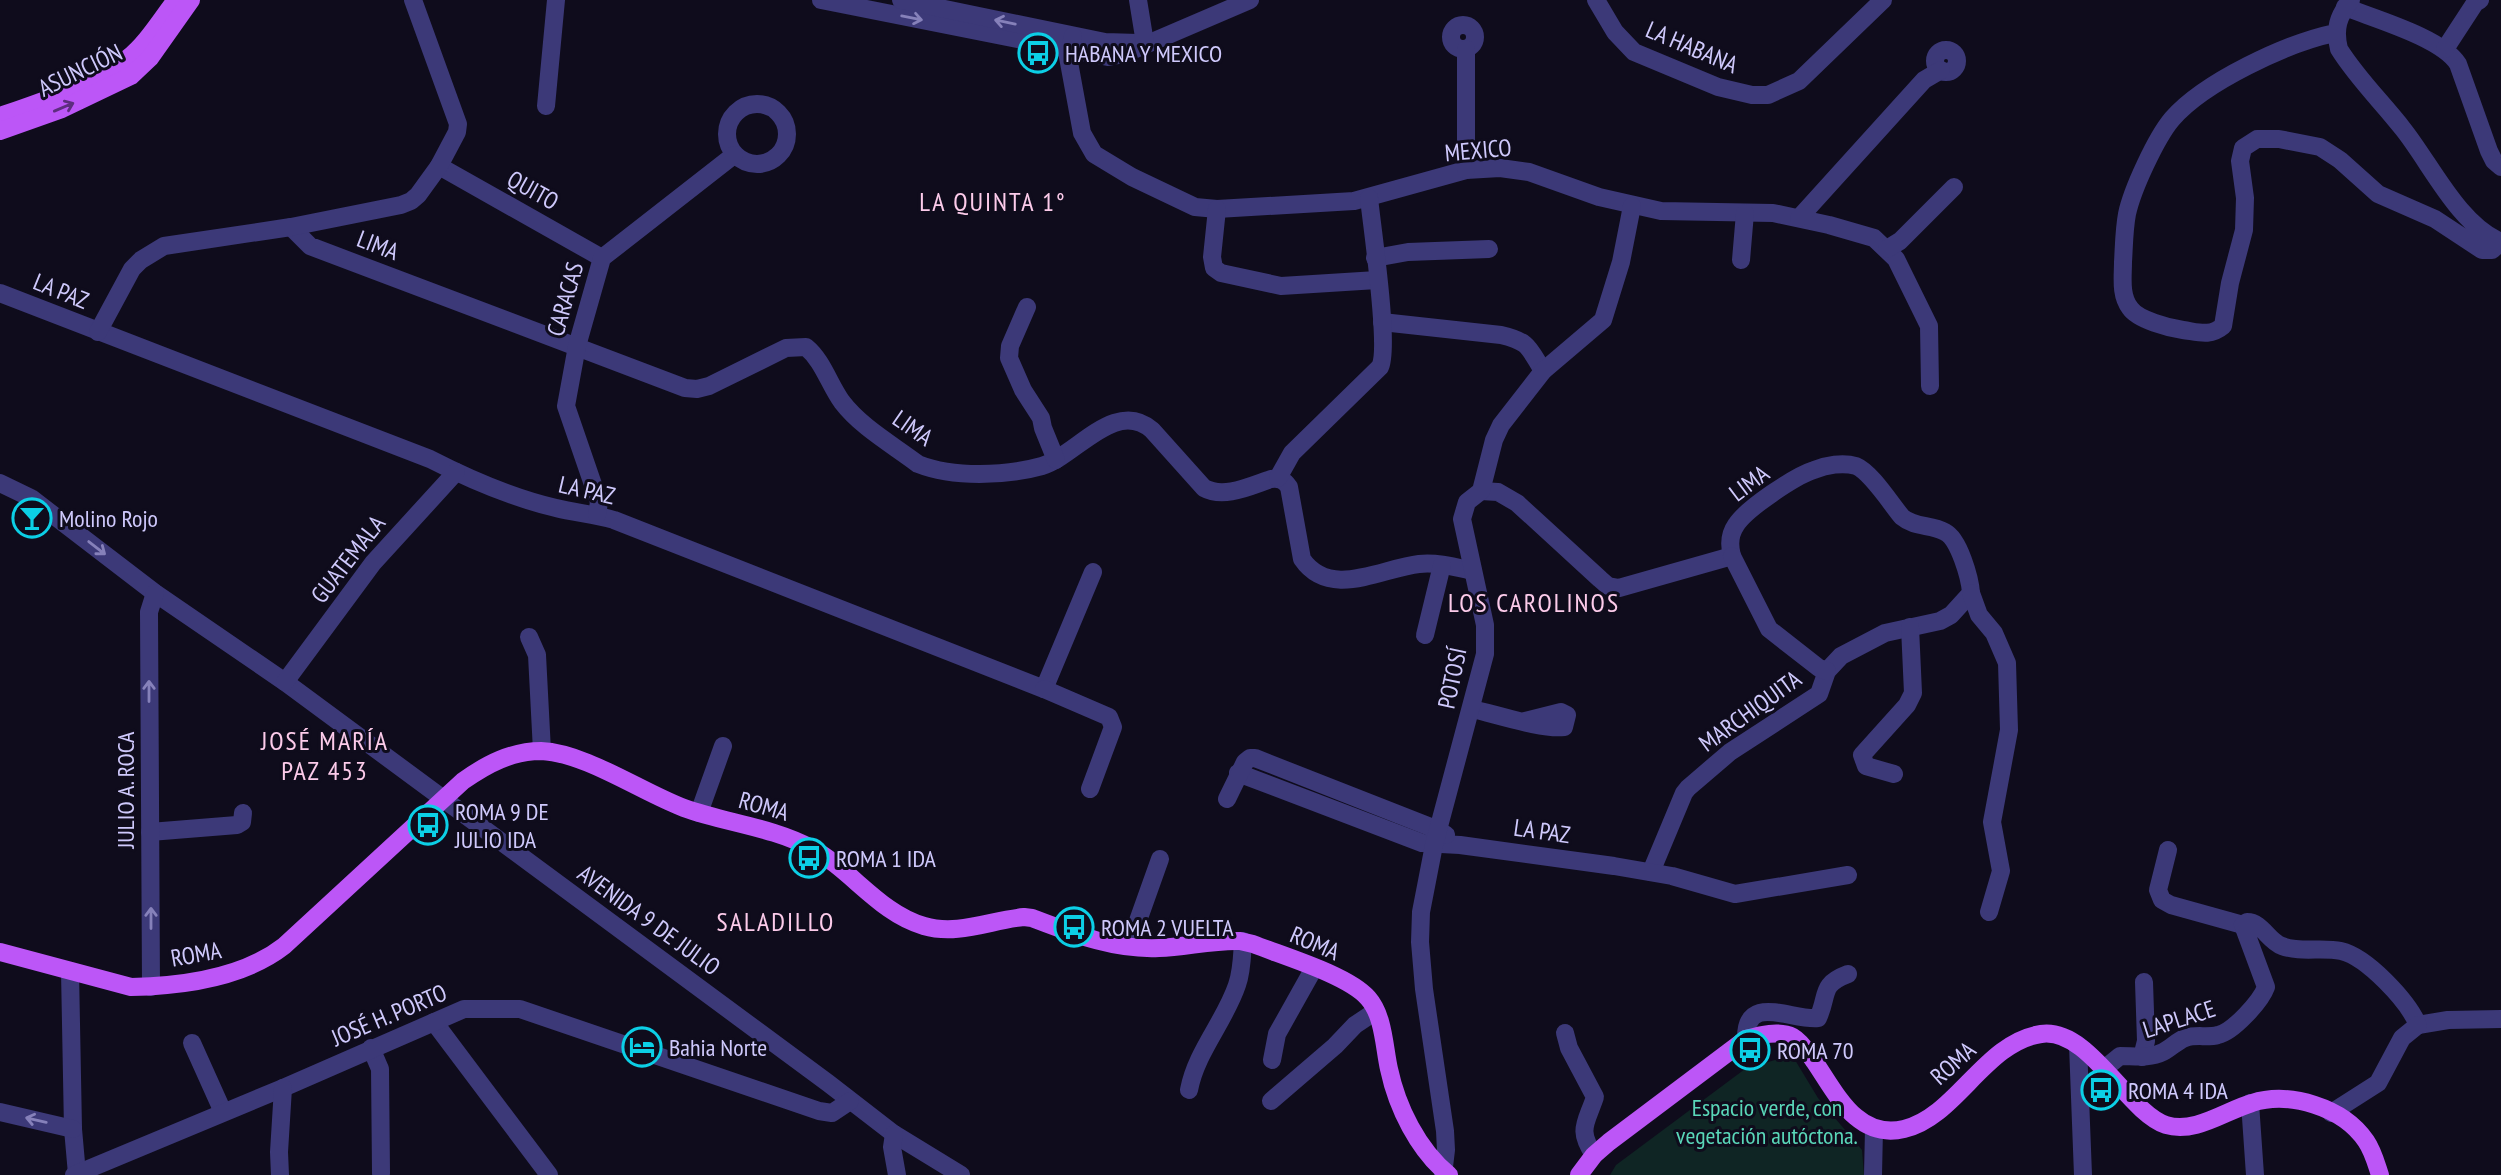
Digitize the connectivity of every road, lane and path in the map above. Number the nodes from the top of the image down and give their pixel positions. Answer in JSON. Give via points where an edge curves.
{"nodes":[{"id":1,"x":176,"y":0,"type":"edge"},
{"id":2,"x":191,"y":0,"type":"edge"},
{"id":3,"x":413,"y":0,"type":"edge"},
{"id":4,"x":556,"y":0,"type":"edge"},
{"id":5,"x":821,"y":0,"type":"edge"},
{"id":6,"x":901,"y":0,"type":"edge"},
{"id":7,"x":1138,"y":0,"type":"edge"},
{"id":8,"x":1250,"y":0,"type":"edge"},
{"id":9,"x":1595,"y":0,"type":"edge"},
{"id":10,"x":1883,"y":0,"type":"edge"},
{"id":11,"x":2480,"y":0,"type":"edge"},
{"id":12,"x":2348,"y":4,"type":"edge"},
{"id":13,"x":2335,"y":33,"type":"junction"},
{"id":14,"x":1070,"y":43,"type":"junction"},
{"id":15,"x":1145,"y":43,"type":"junction"},
{"id":16,"x":1466,"y":49,"type":"dead end"},
{"id":17,"x":2445,"y":49,"type":"junction"},
{"id":18,"x":1941,"y":70,"type":"dead end"},
{"id":19,"x":546,"y":106,"type":"dead end"},
{"id":20,"x":0,"y":116,"type":"edge"},
{"id":21,"x":0,"y":131,"type":"edge"},
{"id":22,"x":734,"y":155,"type":"dead end"},
{"id":23,"x":439,"y":166,"type":"junction"},
{"id":24,"x":2501,"y":167,"type":"edge"},
{"id":25,"x":1466,"y":170,"type":"junction"},
{"id":26,"x":1954,"y":187,"type":"dead end"},
{"id":27,"x":1369,"y":198,"type":"junction"},
{"id":28,"x":1632,"y":205,"type":"junction"},
{"id":29,"x":1217,"y":209,"type":"junction"},
{"id":30,"x":1745,"y":213,"type":"junction"},
{"id":31,"x":1799,"y":218,"type":"junction"},
{"id":32,"x":291,"y":227,"type":"junction"},
{"id":33,"x":1489,"y":248,"type":"dead end"},
{"id":34,"x":1887,"y":248,"type":"junction"},
{"id":35,"x":602,"y":258,"type":"junction"},
{"id":36,"x":1375,"y":258,"type":"junction"},
{"id":37,"x":1741,"y":260,"type":"dead end"},
{"id":38,"x":1377,"y":280,"type":"junction"},
{"id":39,"x":0,"y":293,"type":"edge"},
{"id":40,"x":1027,"y":307,"type":"dead end"},
{"id":41,"x":1382,"y":322,"type":"junction"},
{"id":42,"x":98,"y":332,"type":"junction"},
{"id":43,"x":577,"y":346,"type":"junction"},
{"id":44,"x":1543,"y":371,"type":"junction"},
{"id":45,"x":1930,"y":386,"type":"dead end"},
{"id":46,"x":1056,"y":460,"type":"junction"},
{"id":47,"x":456,"y":472,"type":"junction"},
{"id":48,"x":1278,"y":478,"type":"junction"},
{"id":49,"x":0,"y":483,"type":"edge"},
{"id":50,"x":1481,"y":491,"type":"junction"},
{"id":51,"x":597,"y":514,"type":"junction"},
{"id":52,"x":1732,"y":556,"type":"junction"},
{"id":53,"x":1442,"y":565,"type":"junction"},
{"id":54,"x":1473,"y":571,"type":"junction"},
{"id":55,"x":1093,"y":572,"type":"dead end"},
{"id":56,"x":155,"y":593,"type":"junction"},
{"id":57,"x":1971,"y":593,"type":"junction"},
{"id":58,"x":1910,"y":627,"type":"junction"},
{"id":59,"x":1425,"y":635,"type":"dead end"},
{"id":60,"x":529,"y":637,"type":"dead end"},
{"id":61,"x":1827,"y":671,"type":"junction"},
{"id":62,"x":285,"y":682,"type":"junction"},
{"id":63,"x":1044,"y":689,"type":"junction"},
{"id":64,"x":1472,"y":709,"type":"junction"},
{"id":65,"x":1525,"y":721,"type":"dead end"},
{"id":66,"x":723,"y":746,"type":"dead end"},
{"id":67,"x":542,"y":751,"type":"junction"},
{"id":68,"x":1894,"y":774,"type":"dead end"},
{"id":69,"x":1090,"y":789,"type":"dead end"},
{"id":70,"x":444,"y":799,"type":"junction"},
{"id":71,"x":1227,"y":799,"type":"dead end"},
{"id":72,"x":243,"y":813,"type":"dead end"},
{"id":73,"x":699,"y":813,"type":"junction"},
{"id":74,"x":150,"y":832,"type":"junction"},
{"id":75,"x":1436,"y":838,"type":"junction"},
{"id":76,"x":2168,"y":850,"type":"dead end"},
{"id":77,"x":1160,"y":859,"type":"dead end"},
{"id":78,"x":1651,"y":872,"type":"junction"},
{"id":79,"x":1848,"y":875,"type":"dead end"},
{"id":80,"x":1989,"y":912,"type":"dead end"},
{"id":81,"x":2243,"y":925,"type":"junction"},
{"id":82,"x":1243,"y":941,"type":"junction"},
{"id":83,"x":1129,"y":946,"type":"junction"},
{"id":84,"x":0,"y":952,"type":"edge"},
{"id":85,"x":1314,"y":968,"type":"junction"},
{"id":86,"x":70,"y":971,"type":"junction"},
{"id":87,"x":1848,"y":974,"type":"dead end"},
{"id":88,"x":2144,"y":982,"type":"dead end"},
{"id":89,"x":151,"y":987,"type":"junction"},
{"id":90,"x":1376,"y":1011,"type":"junction"},
{"id":91,"x":2501,"y":1019,"type":"edge"},
{"id":92,"x":434,"y":1022,"type":"junction"},
{"id":93,"x":2418,"y":1025,"type":"junction"},
{"id":94,"x":1565,"y":1033,"type":"dead end"},
{"id":95,"x":1746,"y":1039,"type":"junction"},
{"id":96,"x":192,"y":1043,"type":"dead end"},
{"id":97,"x":2078,"y":1045,"type":"junction"},
{"id":98,"x":371,"y":1048,"type":"junction"},
{"id":99,"x":2142,"y":1057,"type":"junction"},
{"id":100,"x":1272,"y":1060,"type":"dead end"},
{"id":101,"x":2104,"y":1069,"type":"junction"},
{"id":102,"x":283,"y":1088,"type":"junction"},
{"id":103,"x":1189,"y":1090,"type":"dead end"},
{"id":104,"x":850,"y":1101,"type":"junction"},
{"id":105,"x":1272,"y":1101,"type":"dead end"},
{"id":106,"x":2250,"y":1103,"type":"junction"},
{"id":107,"x":0,"y":1112,"type":"edge"},
{"id":108,"x":223,"y":1112,"type":"junction"},
{"id":109,"x":2331,"y":1113,"type":"junction"},
{"id":110,"x":73,"y":1129,"type":"junction"},
{"id":111,"x":1874,"y":1129,"type":"junction"},
{"id":112,"x":894,"y":1135,"type":"junction"},
{"id":113,"x":1594,"y":1155,"type":"junction"},
{"id":114,"x":381,"y":1172,"type":"dead end"},
{"id":115,"x":75,"y":1174,"type":"edge"},
{"id":116,"x":1445,"y":1174,"type":"edge"},
{"id":117,"x":280,"y":1175,"type":"edge"},
{"id":118,"x":549,"y":1175,"type":"edge"},
{"id":119,"x":897,"y":1175,"type":"edge"},
{"id":120,"x":961,"y":1175,"type":"edge"},
{"id":121,"x":1578,"y":1175,"type":"edge"},
{"id":122,"x":1873,"y":1175,"type":"edge"},
{"id":123,"x":2083,"y":1175,"type":"edge"},
{"id":124,"x":2255,"y":1175,"type":"edge"},
{"id":125,"x":2380,"y":1175,"type":"edge"}],
"edges":[{"from":1,"to":20,"type":"main road","name":"ASUNCIÓN","via":[[136,50],[115,67]]},
{"from":21,"to":2,"type":"main road","name":"ASUNCIÓN","one_way":true,"via":[[62,109],[131,76],[150,58]]},
{"from":3,"to":23,"type":"street","via":[[457,116],[457,131]]},
{"from":4,"to":19,"type":"street"},
{"from":5,"to":14,"type":"street","one_way":true},
{"from":14,"to":6,"type":"street","one_way":true},
{"from":7,"to":15,"type":"street"},
{"from":8,"to":15,"type":"street"},
{"from":9,"to":10,"type":"street","name":"LA HABANA","via":[[1634,52],[1718,88],[1752,95],[1768,95],[1799,81]]},
{"from":11,"to":17,"type":"street"},
{"from":12,"to":13,"type":"street"},
{"from":12,"to":17,"type":"street"},
{"from":13,"to":13,"type":"street","via":[[2248,66],[2198,94],[2171,120],[2127,215],[2122,287],[2134,313],[2172,328],[2210,334],[2223,326],[2245,220],[2239,161],[2243,148],[2258,139],[2320,147],[2378,194],[2435,219],[2482,250],[2492,250],[2501,242],[2474,222],[2446,191],[2405,131],[2347,62]]},
{"from":14,"to":15,"type":"street","via":[[1108,57]]},
{"from":14,"to":29,"type":"street","name":"MEXICO","via":[[1082,133],[1094,154],[1178,200]]},
{"from":16,"to":25,"type":"street"},
{"from":17,"to":24,"type":"street","via":[[2458,64],[2489,151]]},
{"from":18,"to":31,"type":"street","via":[[1923,80]]},
{"from":22,"to":35,"type":"street","name":"CARACAS"},
{"from":23,"to":32,"type":"street","via":[[418,195],[401,205]]},
{"from":23,"to":35,"type":"street","name":"QUITO"},
{"from":25,"to":27,"type":"street","name":"MEXICO"},
{"from":25,"to":28,"type":"street","name":"MEXICO","via":[[1520,170]]},
{"from":26,"to":34,"type":"street","via":[[1900,241]]},
{"from":27,"to":29,"type":"street","name":"MEXICO"},
{"from":27,"to":36,"type":"street"},
{"from":28,"to":30,"type":"street","name":"MEXICO","via":[[1676,213]]},
{"from":28,"to":44,"type":"street","name":"POTOSÍ","via":[[1604,320]]},
{"from":29,"to":38,"type":"street","via":[[1213,257],[1214,268],[1221,273],[1281,286]]},
{"from":30,"to":31,"type":"street","name":"MEXICO"},
{"from":30,"to":37,"type":"street"},
{"from":31,"to":34,"type":"street","name":"MEXICO","via":[[1874,238]]},
{"from":32,"to":42,"type":"street","via":[[174,244],[152,252],[132,269]]},
{"from":32,"to":43,"type":"street","name":"LIMA","via":[[310,246]]},
{"from":33,"to":36,"type":"street"},
{"from":34,"to":45,"type":"street","via":[[1928,326]]},
{"from":35,"to":43,"type":"street","name":"CARACAS"},
{"from":36,"to":38,"type":"street"},
{"from":38,"to":41,"type":"street"},
{"from":39,"to":42,"type":"street","name":"LA PAZ"},
{"from":40,"to":46,"type":"street","via":[[1009,358],[1041,418]]},
{"from":41,"to":44,"type":"street","via":[[1518,339],[1528,346]]},
{"from":41,"to":48,"type":"street","via":[[1380,367],[1292,453]]},
{"from":42,"to":47,"type":"street","name":"LA PAZ"},
{"from":43,"to":46,"type":"street","name":"LIMA","via":[[672,384],[697,389],[786,348],[806,347],[850,411],[918,464],[988,474]]},
{"from":43,"to":51,"type":"street","name":"CARACAS","via":[[566,406],[600,502]]},
{"from":44,"to":50,"type":"street","name":"POTOSÍ","via":[[1501,425]]},
{"from":46,"to":48,"type":"street","name":"LIMA","via":[[1097,431],[1127,421],[1145,424],[1213,493]]},
{"from":47,"to":51,"type":"street","name":"LA PAZ","via":[[542,504]]},
{"from":47,"to":62,"type":"street","name":"GUATEMALA","via":[[373,563]]},
{"from":48,"to":53,"type":"street","via":[[1289,487],[1302,559],[1315,572],[1355,579],[1418,564]]},
{"from":49,"to":56,"type":"street","name":"AVENIDA 9 DE JULIO","one_way":true,"via":[[31,498]]},
{"from":50,"to":52,"type":"street","via":[[1498,492],[1517,503],[1608,586],[1627,587]]},
{"from":50,"to":54,"type":"street","name":"POTOSÍ","via":[[1467,502],[1462,519]]},
{"from":51,"to":63,"type":"street","name":"LA PAZ"},
{"from":52,"to":57,"type":"street","name":"LIMA","via":[[1731,533],[1750,509],[1805,473],[1848,464],[1867,473],[1910,524],[1945,532],[1952,539]]},
{"from":52,"to":61,"type":"street","via":[[1769,629]]},
{"from":53,"to":54,"type":"street"},
{"from":53,"to":59,"type":"street"},
{"from":54,"to":64,"type":"street","name":"POTOSÍ","via":[[1486,635]]},
{"from":55,"to":63,"type":"street"},
{"from":56,"to":62,"type":"street","name":"AVENIDA 9 DE JULIO"},
{"from":74,"to":56,"type":"street","name":"JULIO A. ROCA","one_way":true,"via":[[149,612]]},
{"from":57,"to":58,"type":"street","via":[[1951,615]]},
{"from":57,"to":80,"type":"street","via":[[2007,663],[2008,730],[1992,822],[2001,871]]},
{"from":58,"to":61,"type":"street","name":"MARCHIQUITA","via":[[1877,636],[1841,656]]},
{"from":58,"to":68,"type":"street","via":[[1913,693],[1862,755],[1866,766]]},
{"from":60,"to":67,"type":"street","via":[[537,655]]},
{"from":61,"to":78,"type":"street","name":"MARCHIQUITA","via":[[1819,694],[1730,752],[1684,793]]},
{"from":62,"to":70,"type":"street","name":"AVENIDA 9 DE JULIO"},
{"from":63,"to":69,"type":"street","name":"LA PAZ","via":[[1112,721]]},
{"from":64,"to":65,"type":"street"},
{"from":64,"to":75,"type":"street","name":"POTOSÍ"},
{"from":66,"to":73,"type":"street"},
{"from":67,"to":70,"type":"main road","name":"ROMA","via":[[500,758],[479,769]]},
{"from":67,"to":73,"type":"main road","name":"ROMA","via":[[575,758]]},
{"from":70,"to":89,"type":"main road","name":"ROMA","via":[[263,961],[228,974]]},
{"from":70,"to":104,"type":"street","name":"AVENIDA 9 DE JULIO"},
{"from":71,"to":75,"type":"street","via":[[1245,762],[1255,758]]},
{"from":72,"to":74,"type":"street","via":[[237,825]]},
{"from":73,"to":83,"type":"main road","name":"ROMA","via":[[811,848],[890,909],[927,927],[962,929],[1024,917],[1087,939]]},
{"from":89,"to":74,"type":"street","name":"JULIO A. ROCA","one_way":true},
{"from":75,"to":78,"type":"street","name":"LA PAZ"},
{"from":75,"to":116,"type":"street","name":"POTOSÍ","via":[[1422,897],[1420,942],[1445,1131]]},
{"from":76,"to":81,"type":"street","via":[[2158,890],[2162,900]]},
{"from":77,"to":83,"type":"street"},
{"from":78,"to":79,"type":"street","name":"LA PAZ","via":[[1735,894]]},
{"from":81,"to":93,"type":"street","via":[[2253,922],[2279,945],[2353,956],[2410,1008]]},
{"from":81,"to":99,"type":"street","name":"LAPLACE","via":[[2266,986],[2261,999],[2220,1035],[2193,1035],[2160,1054]]},
{"from":82,"to":83,"type":"main road","name":"ROMA"},
{"from":82,"to":85,"type":"main road","name":"ROMA"},
{"from":82,"to":103,"type":"street","via":[[1237,986],[1192,1073]]},
{"from":84,"to":86,"type":"main road","name":"ROMA"},
{"from":85,"to":90,"type":"main road","name":"ROMA","via":[[1354,986]]},
{"from":85,"to":100,"type":"street","via":[[1277,1034]]},
{"from":86,"to":89,"type":"main road","name":"ROMA","via":[[131,988]]},
{"from":86,"to":110,"type":"street"},
{"from":87,"to":95,"type":"street","via":[[1835,979],[1825,991],[1818,1018],[1759,1013],[1746,1026]]},
{"from":88,"to":99,"type":"street","via":[[2146,1041]]},
{"from":90,"to":105,"type":"street"},
{"from":90,"to":116,"type":"main road","name":"ROMA","via":[[1396,1093],[1421,1143]]},
{"from":91,"to":93,"type":"street"},
{"from":92,"to":98,"type":"street","name":"JOSÉ H. PORTO"},
{"from":92,"to":104,"type":"street","name":"JOSÉ H. PORTO","via":[[464,1009],[520,1009],[819,1111],[832,1112]]},
{"from":92,"to":118,"type":"street"},
{"from":93,"to":109,"type":"street","via":[[2402,1038],[2378,1083]]},
{"from":94,"to":113,"type":"street","via":[[1595,1097],[1583,1132]]},
{"from":95,"to":111,"type":"main road","via":[[1774,1034],[1793,1037],[1848,1112]]},
{"from":95,"to":113,"type":"main road"},
{"from":96,"to":108,"type":"street"},
{"from":97,"to":101,"type":"main road","name":"ROMA"},
{"from":97,"to":111,"type":"main road","name":"ROMA","via":[[2054,1034],[2029,1036],[2005,1049],[1918,1124]]},
{"from":97,"to":123,"type":"street"},
{"from":98,"to":102,"type":"street","name":"JOSÉ H. PORTO"},
{"from":98,"to":114,"type":"street","via":[[380,1069]]},
{"from":99,"to":101,"type":"street","name":"LAPLACE","via":[[2120,1056]]},
{"from":101,"to":106,"type":"main road","name":"ROMA","via":[[2157,1121],[2176,1127],[2202,1123]]},
{"from":102,"to":108,"type":"street","name":"JOSÉ H. PORTO"},
{"from":102,"to":117,"type":"street"},
{"from":104,"to":112,"type":"street","name":"AVENIDA 9 DE JULIO"},
{"from":106,"to":109,"type":"main road","name":"ROMA","via":[[2282,1098]]},
{"from":106,"to":124,"type":"street"},
{"from":110,"to":107,"type":"street","one_way":true},
{"from":108,"to":115,"type":"street","name":"JOSÉ H. PORTO"},
{"from":109,"to":125,"type":"main road","name":"ROMA","via":[[2366,1139]]},
{"from":110,"to":115,"type":"street"},
{"from":111,"to":122,"type":"street"},
{"from":112,"to":119,"type":"street"},
{"from":112,"to":120,"type":"street","name":"AVENIDA 9 DE JULIO"},
{"from":113,"to":121,"type":"main road"}]}
